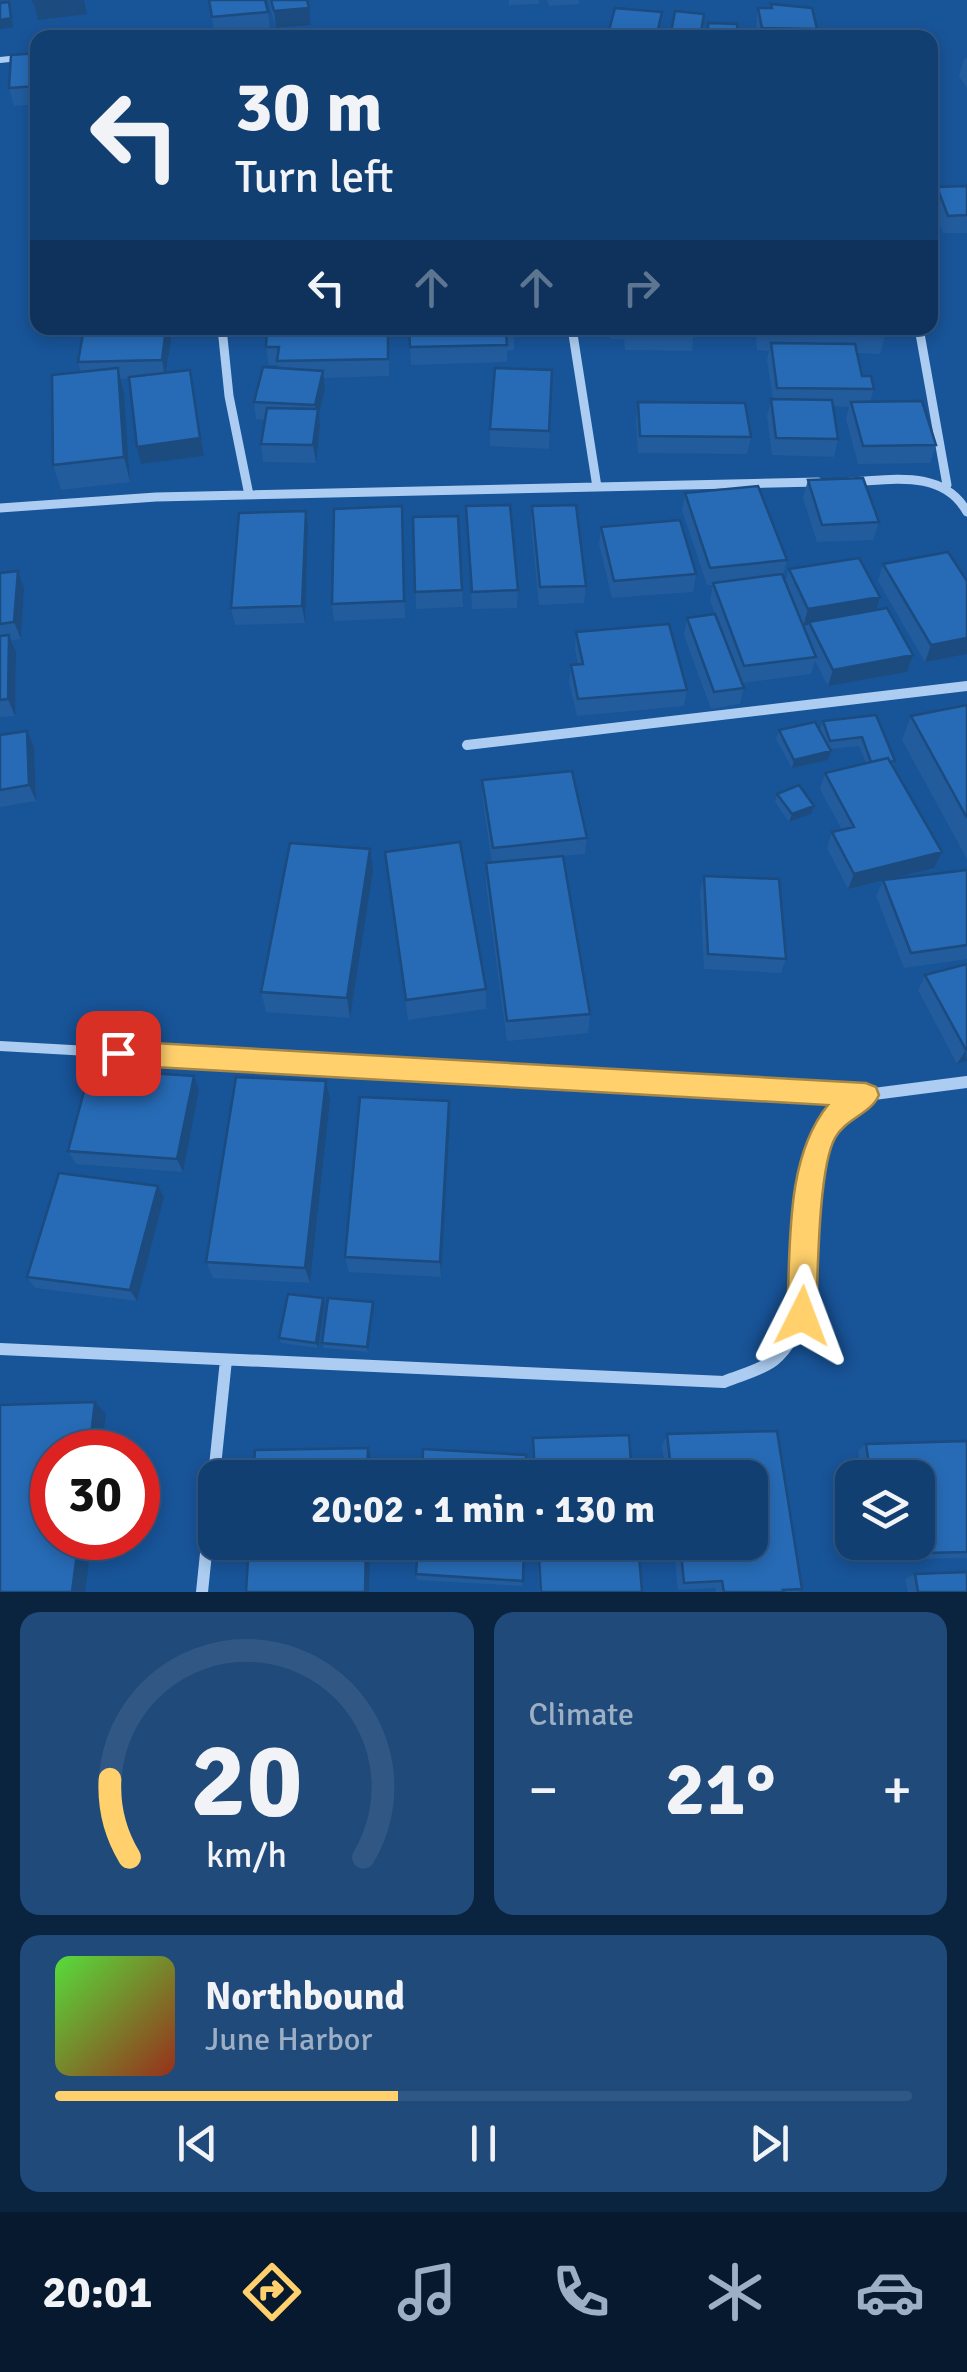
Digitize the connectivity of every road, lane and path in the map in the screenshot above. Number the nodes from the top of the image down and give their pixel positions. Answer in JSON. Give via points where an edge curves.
{"nodes":[{"id":1,"x":30,"y":57,"type":"edge"},
{"id":2,"x":0,"y":60,"type":"edge"},
{"id":3,"x":223,"y":335,"type":"edge"},
{"id":4,"x":573,"y":335,"type":"edge"},
{"id":5,"x":920,"y":335,"type":"edge"},
{"id":6,"x":825,"y":482,"type":"edge"},
{"id":7,"x":844,"y":482,"type":"edge"},
{"id":8,"x":948,"y":485,"type":"junction"},
{"id":9,"x":597,"y":487,"type":"junction"},
{"id":10,"x":249,"y":495,"type":"junction"},
{"id":11,"x":0,"y":508,"type":"edge"},
{"id":12,"x":967,"y":512,"type":"edge"},
{"id":13,"x":967,"y":686,"type":"edge"},
{"id":14,"x":467,"y":745,"type":"dead end"},
{"id":15,"x":0,"y":1046,"type":"edge"},
{"id":16,"x":967,"y":1082,"type":"edge"},
{"id":17,"x":866,"y":1095,"type":"junction"},
{"id":18,"x":0,"y":1349,"type":"edge"},
{"id":19,"x":226,"y":1360,"type":"junction"},
{"id":20,"x":202,"y":1592,"type":"edge"}],
"edges":[{"from":1,"to":2,"type":"street"},
{"from":3,"to":10,"type":"street"},
{"from":4,"to":9,"type":"street"},
{"from":5,"to":8,"type":"street"},
{"from":6,"to":9,"type":"street"},
{"from":7,"to":8,"type":"street"},
{"from":8,"to":12,"type":"street"},
{"from":9,"to":10,"type":"street"},
{"from":10,"to":11,"type":"street"},
{"from":13,"to":14,"type":"street"},
{"from":15,"to":17,"type":"street"},
{"from":16,"to":17,"type":"street"},
{"from":17,"to":19,"type":"street","via":[[821,1134],[808,1208],[802,1316],[778,1358],[724,1382]]},
{"from":18,"to":19,"type":"street"},
{"from":19,"to":20,"type":"street"}]}
